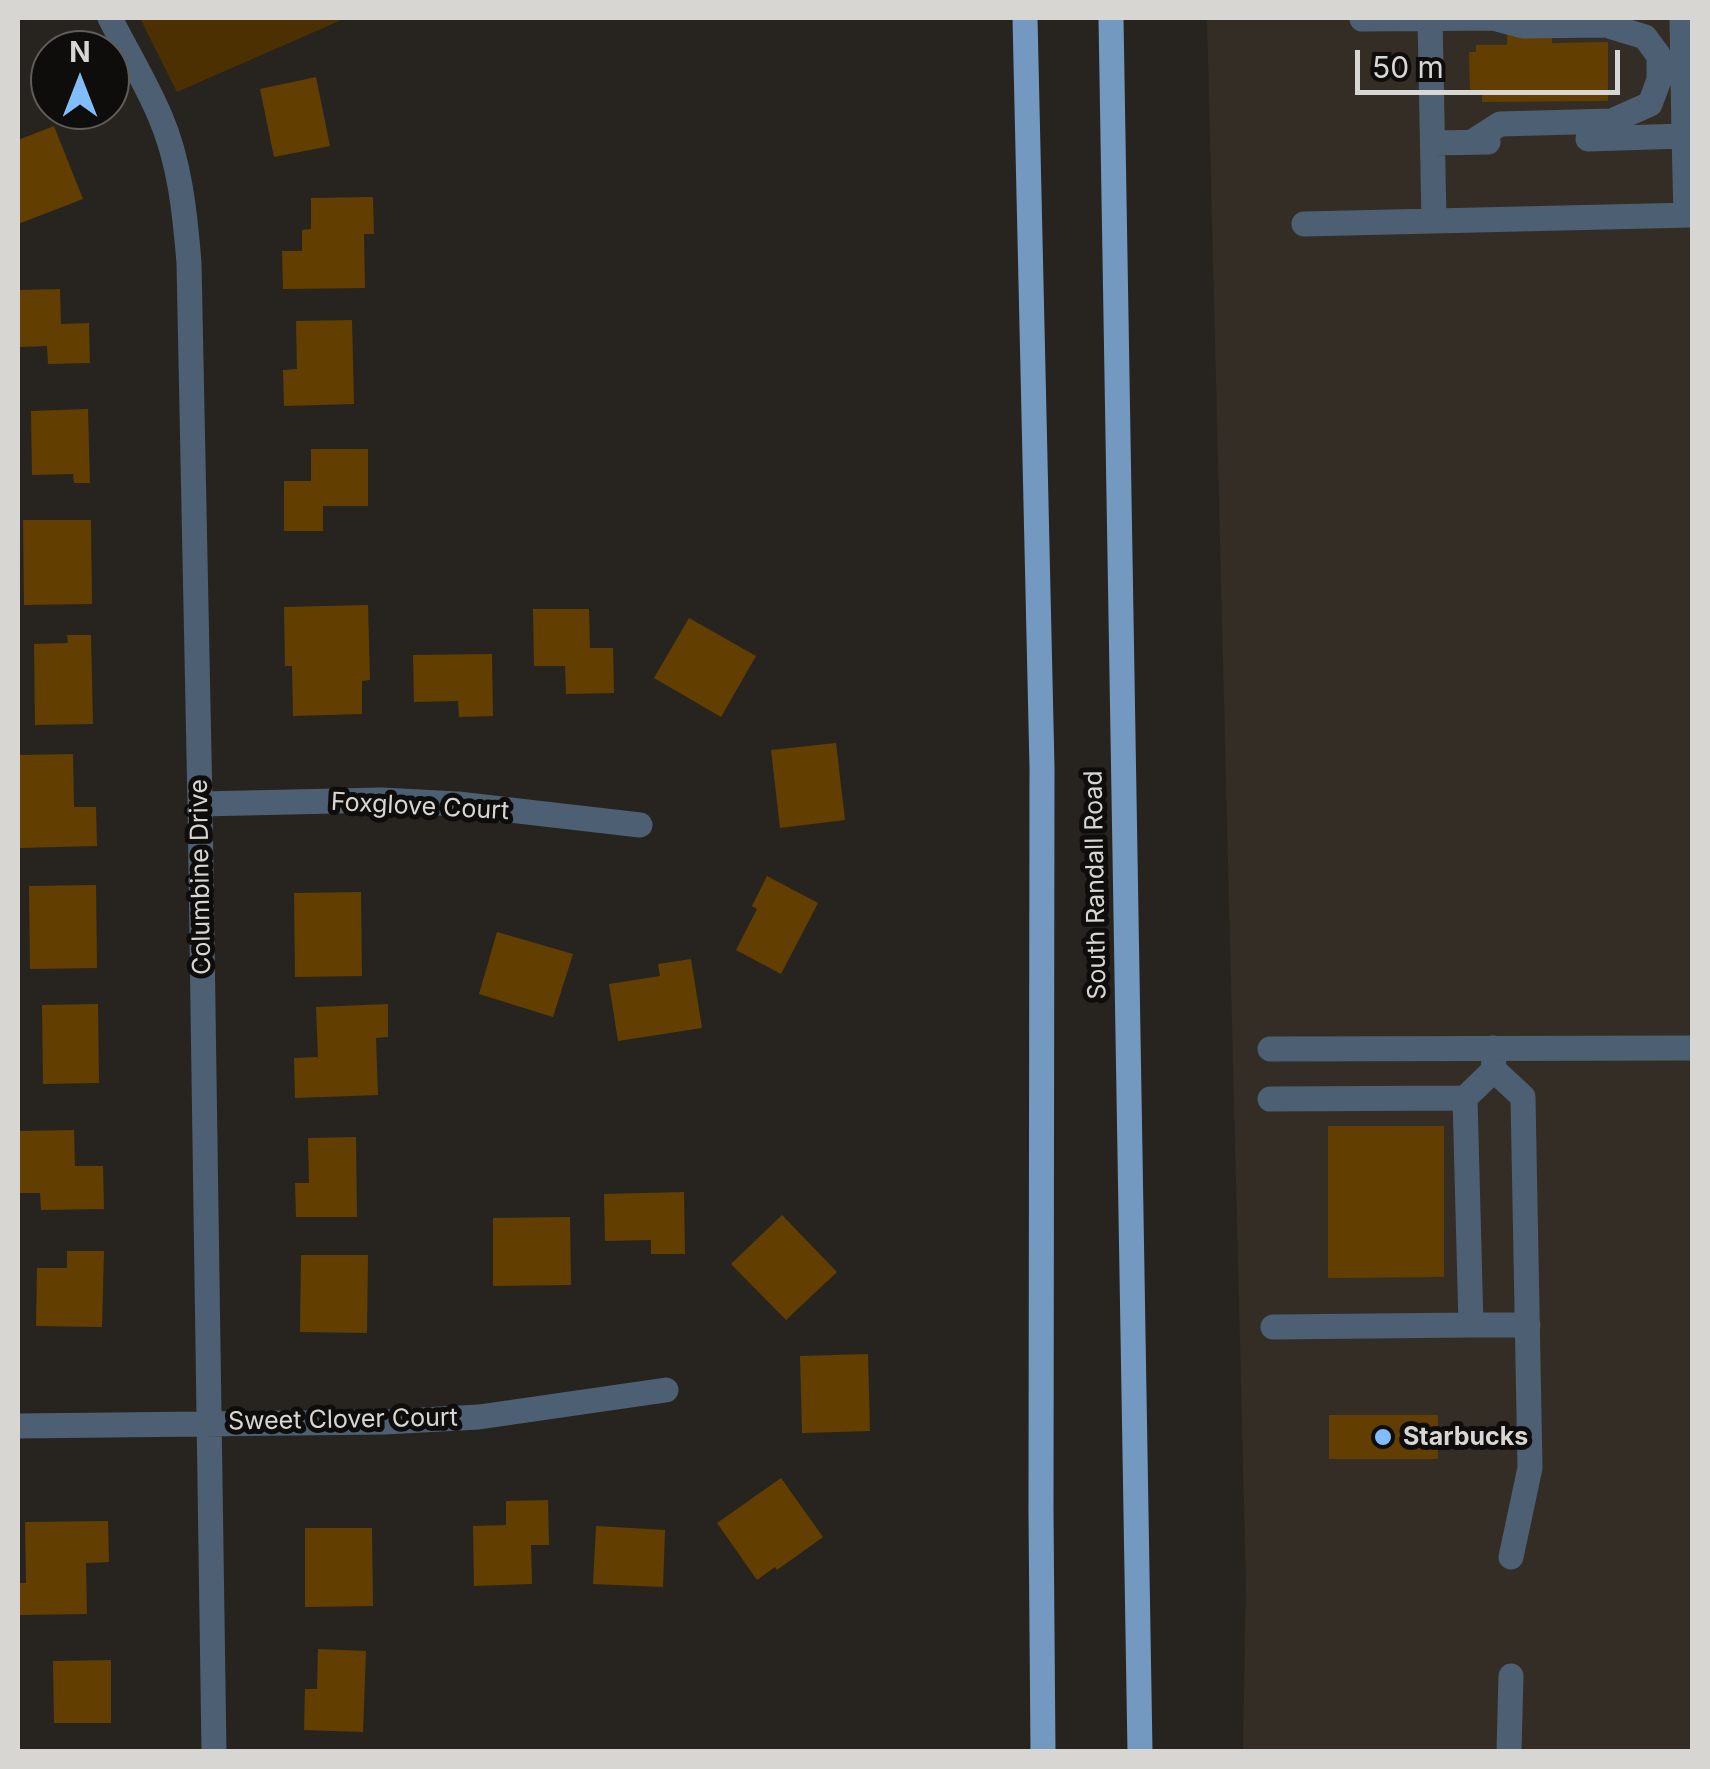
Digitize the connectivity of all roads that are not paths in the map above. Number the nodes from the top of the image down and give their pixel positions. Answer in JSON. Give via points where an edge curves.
{"nodes":[{"id":1,"x":110,"y":18,"type":"edge"},
{"id":2,"x":1025,"y":18,"type":"edge"},
{"id":3,"x":1111,"y":18,"type":"edge"},
{"id":4,"x":1430,"y":18,"type":"edge"},
{"id":5,"x":1493,"y":18,"type":"edge"},
{"id":6,"x":1508,"y":18,"type":"edge"},
{"id":7,"x":1682,"y":18,"type":"edge"},
{"id":8,"x":1362,"y":19,"type":"edge"},
{"id":9,"x":1684,"y":136,"type":"junction"},
{"id":10,"x":1432,"y":142,"type":"junction"},
{"id":11,"x":1472,"y":142,"type":"junction"},
{"id":12,"x":1689,"y":215,"type":"edge"},
{"id":13,"x":1434,"y":220,"type":"junction"},
{"id":14,"x":1304,"y":224,"type":"dead end"},
{"id":15,"x":200,"y":804,"type":"junction"},
{"id":16,"x":640,"y":825,"type":"dead end"},
{"id":17,"x":1692,"y":1048,"type":"edge"},
{"id":18,"x":1270,"y":1049,"type":"dead end"},
{"id":19,"x":1494,"y":1059,"type":"junction"},
{"id":20,"x":1466,"y":1098,"type":"junction"},
{"id":21,"x":1270,"y":1099,"type":"dead end"},
{"id":22,"x":1528,"y":1324,"type":"junction"},
{"id":23,"x":1471,"y":1325,"type":"junction"},
{"id":24,"x":1273,"y":1328,"type":"dead end"},
{"id":25,"x":666,"y":1390,"type":"dead end"},
{"id":26,"x":208,"y":1423,"type":"junction"},
{"id":27,"x":18,"y":1426,"type":"edge"},
{"id":28,"x":1511,"y":1557,"type":"dead end"},
{"id":29,"x":1511,"y":1676,"type":"dead end"},
{"id":30,"x":214,"y":1752,"type":"edge"},
{"id":31,"x":1043,"y":1752,"type":"edge"},
{"id":32,"x":1140,"y":1752,"type":"edge"},
{"id":33,"x":1508,"y":1752,"type":"edge"}],
"edges":[{"from":1,"to":15,"type":"street","name":"Columbine Drive","via":[[161,117],[186,224]]},
{"from":2,"to":31,"type":"main road","name":"South Randall Road","via":[[1042,768]]},
{"from":3,"to":32,"type":"main road","name":"South Randall Road"},
{"from":4,"to":5,"type":"street"},
{"from":4,"to":8,"type":"street"},
{"from":4,"to":10,"type":"street"},
{"from":5,"to":6,"type":"street"},
{"from":5,"to":11,"type":"street","via":[[1523,26],[1606,25],[1645,37],[1659,56],[1659,80],[1650,104],[1612,122],[1500,124]]},
{"from":7,"to":9,"type":"street"},
{"from":9,"to":11,"type":"street"},
{"from":9,"to":12,"type":"street"},
{"from":10,"to":11,"type":"street"},
{"from":10,"to":13,"type":"street"},
{"from":12,"to":13,"type":"street"},
{"from":13,"to":14,"type":"street"},
{"from":15,"to":16,"type":"street","name":"Foxglove Court","via":[[382,800]]},
{"from":15,"to":26,"type":"street","name":"Columbine Drive"},
{"from":17,"to":19,"type":"street"},
{"from":18,"to":19,"type":"street"},
{"from":19,"to":20,"type":"street"},
{"from":19,"to":22,"type":"street","via":[[1523,1097]]},
{"from":20,"to":21,"type":"street"},
{"from":20,"to":23,"type":"street"},
{"from":22,"to":23,"type":"street"},
{"from":22,"to":28,"type":"street","via":[[1530,1468]]},
{"from":23,"to":24,"type":"street"},
{"from":25,"to":26,"type":"street","name":"Sweet Clover Court","via":[[479,1417]]},
{"from":26,"to":27,"type":"street","name":"Sweet Clover Court"},
{"from":26,"to":30,"type":"street","name":"Columbine Drive"},
{"from":29,"to":33,"type":"street"}]}
